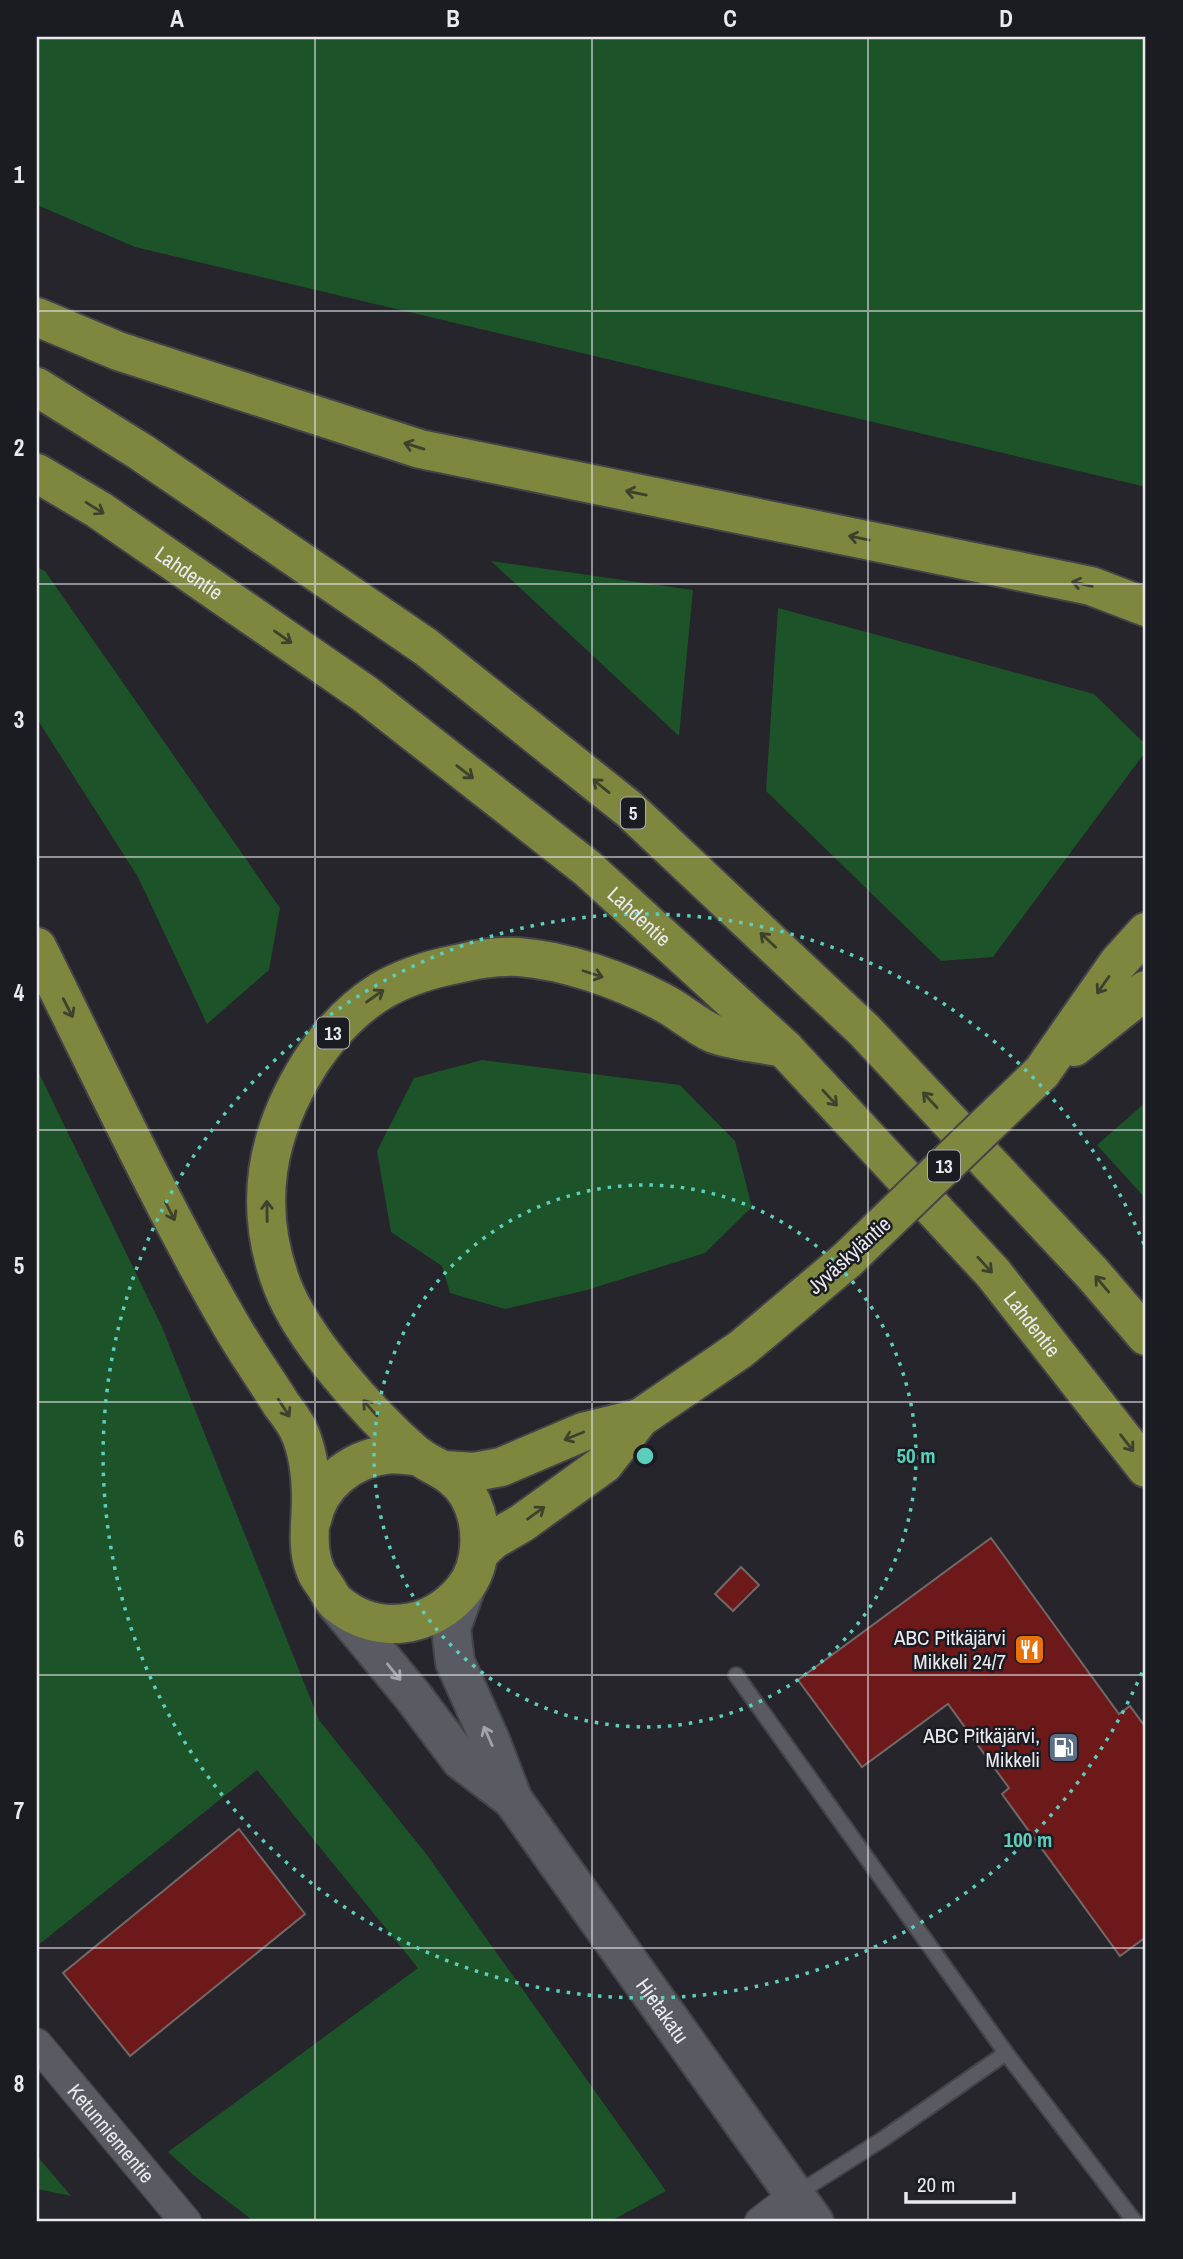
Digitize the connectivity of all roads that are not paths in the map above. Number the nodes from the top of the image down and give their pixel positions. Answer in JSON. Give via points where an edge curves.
{"nodes":[{"id":1,"x":37,"y":317,"type":"edge"},
{"id":2,"x":37,"y":387,"type":"edge"},
{"id":3,"x":37,"y":473,"type":"edge"},
{"id":4,"x":1146,"y":607,"type":"edge"},
{"id":5,"x":1146,"y":932,"type":"edge"},
{"id":6,"x":37,"y":947,"type":"edge"},
{"id":7,"x":1146,"y":990,"type":"edge"},
{"id":8,"x":784,"y":1048,"type":"junction"},
{"id":9,"x":1042,"y":1072,"type":"junction"},
{"id":10,"x":1146,"y":1336,"type":"edge"},
{"id":11,"x":639,"y":1418,"type":"junction"},
{"id":12,"x":431,"y":1463,"type":"junction"},
{"id":13,"x":1146,"y":1468,"type":"edge"},
{"id":14,"x":309,"y":1539,"type":"junction"},
{"id":15,"x":480,"y":1552,"type":"junction"},
{"id":16,"x":467,"y":1587,"type":"junction"},
{"id":17,"x":334,"y":1601,"type":"junction"},
{"id":18,"x":736,"y":1675,"type":"dead end"},
{"id":19,"x":513,"y":1800,"type":"junction"},
{"id":20,"x":37,"y":2044,"type":"edge"},
{"id":21,"x":1006,"y":2053,"type":"junction"},
{"id":22,"x":804,"y":2209,"type":"edge"},
{"id":23,"x":186,"y":2222,"type":"edge"},
{"id":24,"x":760,"y":2222,"type":"edge"},
{"id":25,"x":1135,"y":2222,"type":"edge"}],
"edges":[{"from":4,"to":1,"type":"highway","one_way":true,"via":[[1091,586],[420,449],[118,351]]},
{"from":10,"to":2,"type":"highway","number":"5","one_way":true,"via":[[864,1030],[629,809],[426,647],[142,452]]},
{"from":3,"to":8,"type":"highway","name":"Lahdentie","one_way":true,"via":[[99,510],[365,694],[587,867]]},
{"from":5,"to":9,"type":"highway","name":"Jyväskyläntie","number":"13","one_way":true,"via":[[1118,963]]},
{"from":6,"to":14,"type":"highway","one_way":true,"via":[[227,1318],[299,1430],[309,1465]]},
{"from":7,"to":9,"type":"highway","name":"Jyväskyläntie","number":"13"},
{"from":12,"to":8,"type":"highway","number":"13","one_way":true,"via":[[364,1401],[301,1325],[282,1284],[267,1228],[266,1180],[275,1133],[291,1093],[346,1017],[383,990],[426,970],[477,959],[517,957],[604,977],[661,1001],[715,1034]]},
{"from":8,"to":13,"type":"highway","name":"Lahdentie","one_way":true,"via":[[993,1273]]},
{"from":9,"to":11,"type":"highway","name":"Jyväskyläntie","number":"13","bridge":true,"via":[[847,1260],[741,1349]]},
{"from":11,"to":12,"type":"highway","name":"Jyväskyläntie","number":"13","one_way":true,"via":[[583,1432],[500,1467],[474,1472]]},
{"from":15,"to":11,"type":"highway","name":"Jyväskyläntie","number":"13","one_way":true,"via":[[604,1464]]},
{"from":12,"to":14,"type":"highway","via":[[387,1454],[356,1463],[331,1481],[315,1508]]},
{"from":12,"to":15,"type":"highway","via":[[467,1493],[479,1521]]},
{"from":14,"to":17,"type":"highway","via":[[315,1569]]},
{"from":15,"to":16,"type":"highway"},
{"from":16,"to":17,"type":"highway","via":[[439,1613],[404,1625],[366,1621]]},
{"from":19,"to":16,"type":"street","name":"Hietakatu","one_way":true,"via":[[455,1662],[451,1628]]},
{"from":17,"to":19,"type":"street","name":"Hietakatu","one_way":true,"via":[[461,1760]]},
{"from":18,"to":21,"type":"lane"},
{"from":19,"to":22,"type":"street","name":"Hietakatu"},
{"from":20,"to":23,"type":"street","name":"Ketunniementie"},
{"from":21,"to":22,"type":"lane","via":[[883,2138]]},
{"from":21,"to":25,"type":"lane"},
{"from":22,"to":24,"type":"street"}]}
